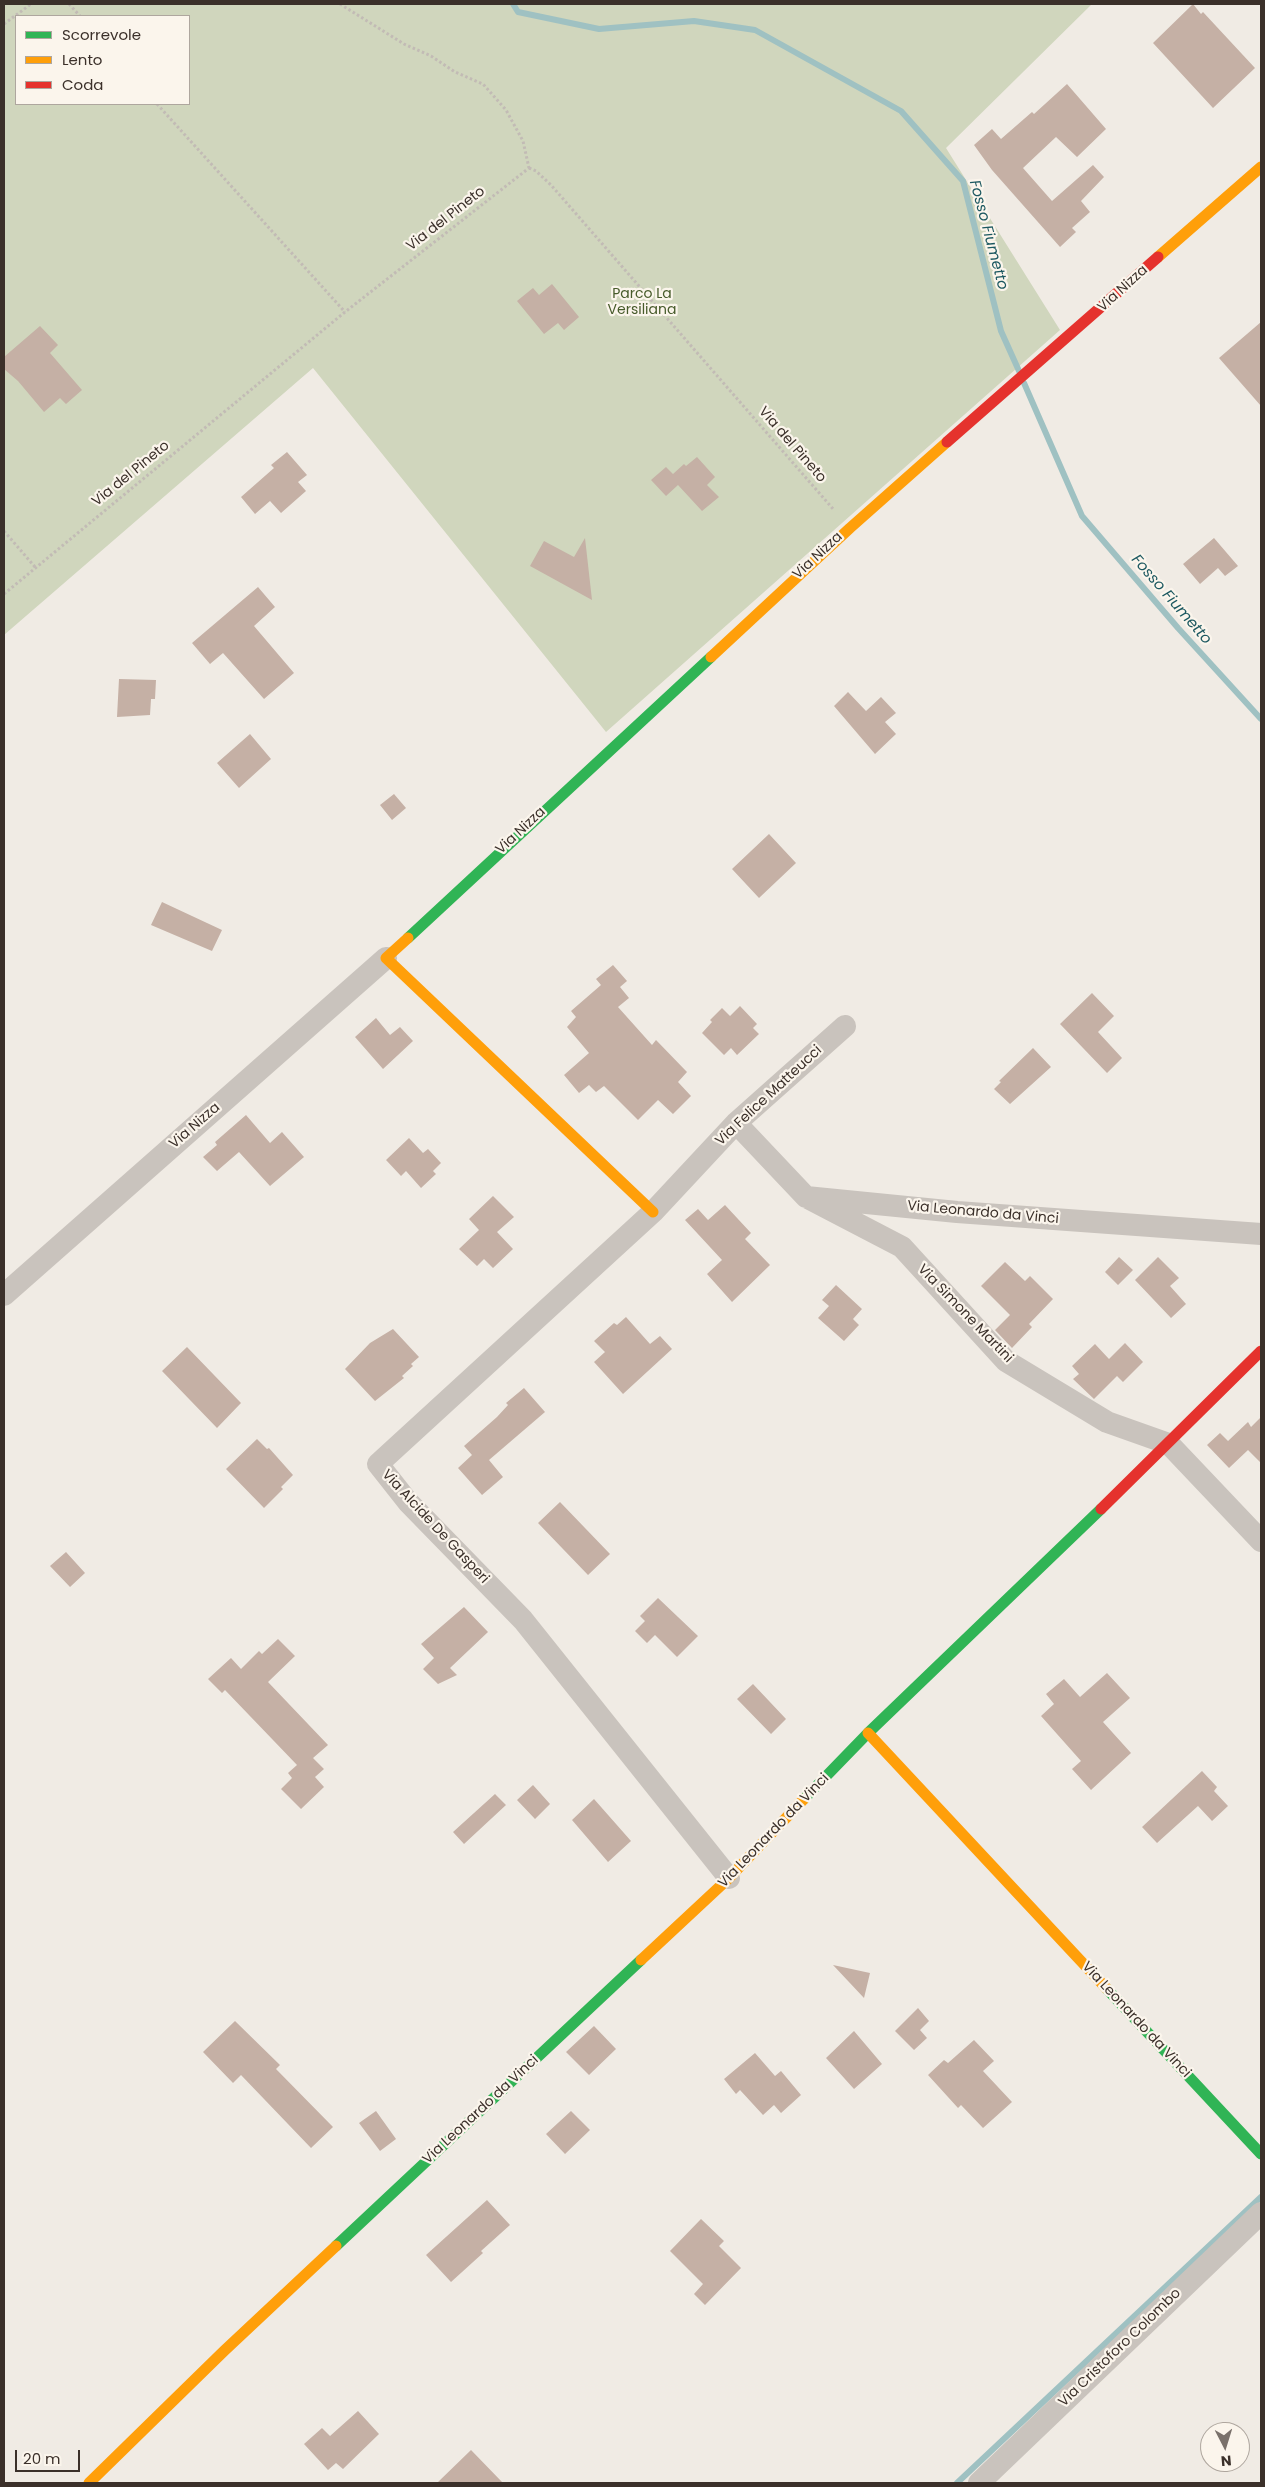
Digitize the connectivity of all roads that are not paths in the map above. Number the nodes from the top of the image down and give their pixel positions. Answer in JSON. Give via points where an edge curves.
{"nodes":[{"id":1,"x":1261,"y":166,"type":"edge"},
{"id":2,"x":386,"y":958,"type":"junction"},
{"id":3,"x":845,"y":1026,"type":"dead end"},
{"id":4,"x":736,"y":1123,"type":"junction"},
{"id":5,"x":806,"y":1197,"type":"junction"},
{"id":6,"x":653,"y":1212,"type":"junction"},
{"id":7,"x":1261,"y":1234,"type":"edge"},
{"id":8,"x":4,"y":1295,"type":"edge"},
{"id":9,"x":1261,"y":1351,"type":"edge"},
{"id":10,"x":1169,"y":1444,"type":"junction"},
{"id":11,"x":1261,"y":1541,"type":"edge"},
{"id":12,"x":868,"y":1733,"type":"junction"},
{"id":13,"x":729,"y":1878,"type":"junction"},
{"id":14,"x":1261,"y":2154,"type":"edge"},
{"id":15,"x":1261,"y":2213,"type":"edge"},
{"id":16,"x":89,"y":2483,"type":"edge"},
{"id":17,"x":979,"y":2483,"type":"edge"}],
"edges":[{"from":1,"to":2,"type":"street","name":"Via Nizza","via":[[850,528]]},
{"from":2,"to":6,"type":"street"},
{"from":2,"to":8,"type":"street","name":"Via Nizza"},
{"from":3,"to":4,"type":"street","name":"Via Felice Matteucci"},
{"from":4,"to":5,"type":"street"},
{"from":4,"to":6,"type":"street","name":"Via Felice Matteucci"},
{"from":5,"to":7,"type":"street","name":"Via Leonardo da Vinci","via":[[957,1212]]},
{"from":5,"to":10,"type":"street","name":"Via Simone Martini","via":[[902,1247],[1006,1361],[1107,1422]]},
{"from":6,"to":13,"type":"street","name":"Via Alcide De Gasperi","via":[[378,1464],[408,1502],[523,1620]]},
{"from":9,"to":10,"type":"street","name":"Via Leonardo da Vinci"},
{"from":10,"to":11,"type":"street","name":"Via Simone Martini"},
{"from":10,"to":12,"type":"street","name":"Via Leonardo da Vinci"},
{"from":12,"to":13,"type":"street","name":"Via Leonardo da Vinci"},
{"from":12,"to":14,"type":"street","name":"Via Leonardo da Vinci"},
{"from":13,"to":16,"type":"street","name":"Via Leonardo da Vinci","via":[[231,2345]]},
{"from":15,"to":17,"type":"street","name":"Via Cristoforo Colombo"}]}
